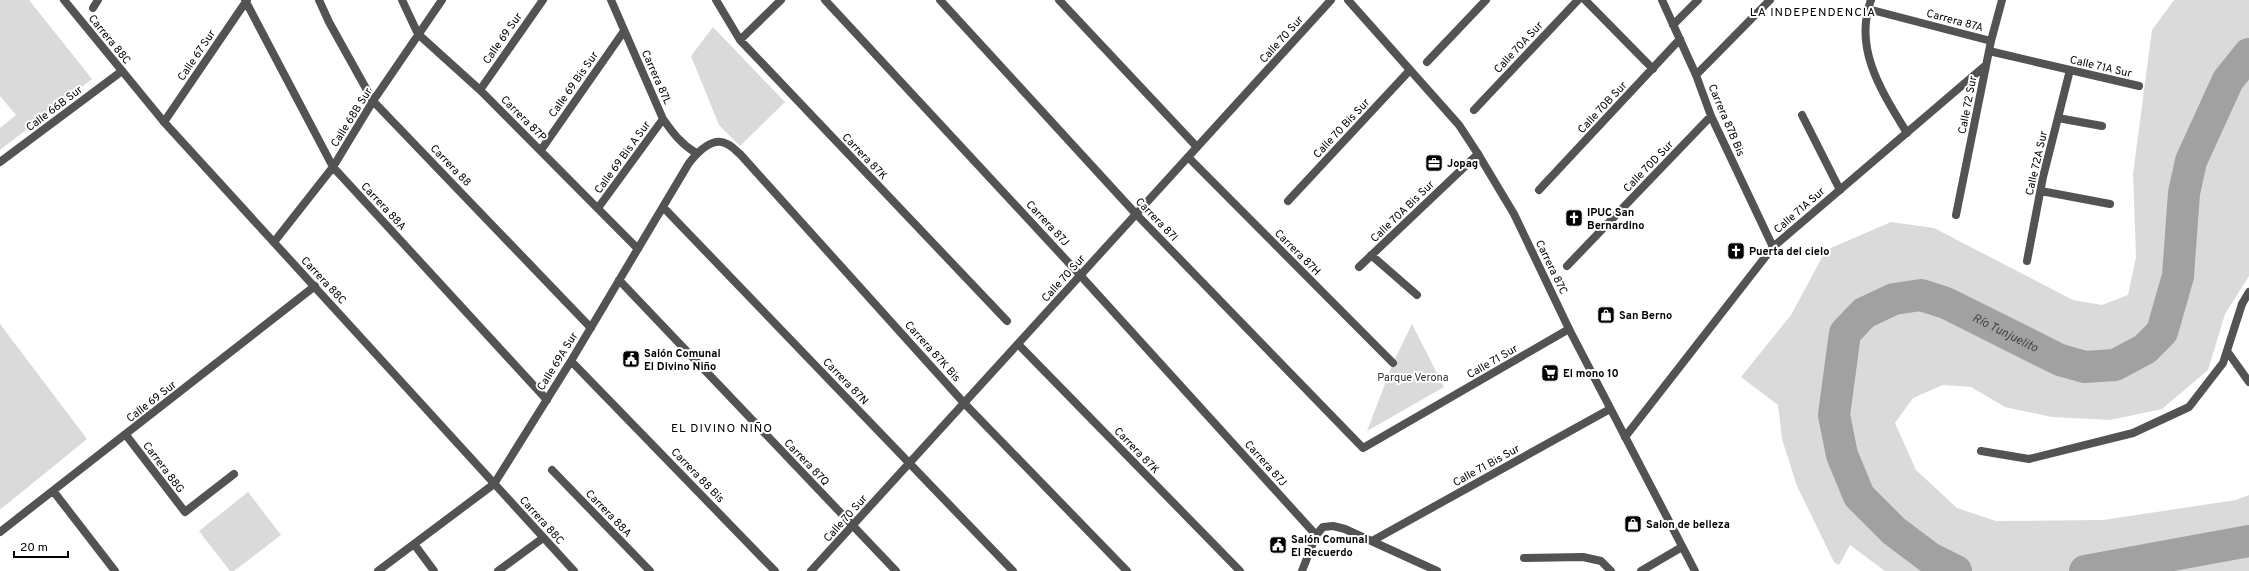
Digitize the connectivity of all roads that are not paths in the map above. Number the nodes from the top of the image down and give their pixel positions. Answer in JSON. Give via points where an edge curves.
{"nodes":[{"id":1,"x":64,"y":0,"type":"edge"},
{"id":2,"x":98,"y":0,"type":"edge"},
{"id":3,"x":246,"y":0,"type":"edge"},
{"id":4,"x":319,"y":0,"type":"edge"},
{"id":5,"x":402,"y":0,"type":"edge"},
{"id":6,"x":442,"y":0,"type":"edge"},
{"id":7,"x":543,"y":0,"type":"edge"},
{"id":8,"x":610,"y":0,"type":"edge"},
{"id":9,"x":716,"y":0,"type":"edge"},
{"id":10,"x":781,"y":0,"type":"edge"},
{"id":11,"x":825,"y":0,"type":"edge"},
{"id":12,"x":940,"y":0,"type":"edge"},
{"id":13,"x":1059,"y":0,"type":"edge"},
{"id":14,"x":1331,"y":0,"type":"edge"},
{"id":15,"x":1348,"y":0,"type":"edge"},
{"id":16,"x":1486,"y":0,"type":"edge"},
{"id":17,"x":1578,"y":0,"type":"edge"},
{"id":18,"x":1585,"y":0,"type":"edge"},
{"id":19,"x":1662,"y":0,"type":"edge"},
{"id":20,"x":1698,"y":0,"type":"edge"},
{"id":21,"x":1770,"y":0,"type":"edge"},
{"id":22,"x":1871,"y":0,"type":"edge"},
{"id":23,"x":2002,"y":0,"type":"edge"},
{"id":24,"x":93,"y":8,"type":"dead end"},
{"id":25,"x":1868,"y":9,"type":"junction"},
{"id":26,"x":1673,"y":25,"type":"junction"},
{"id":27,"x":624,"y":31,"type":"junction"},
{"id":28,"x":418,"y":34,"type":"junction"},
{"id":29,"x":1680,"y":39,"type":"junction"},
{"id":30,"x":740,"y":40,"type":"junction"},
{"id":31,"x":1991,"y":41,"type":"junction"},
{"id":32,"x":1989,"y":50,"type":"junction"},
{"id":33,"x":1427,"y":62,"type":"dead end"},
{"id":34,"x":1986,"y":65,"type":"junction"},
{"id":35,"x":1653,"y":69,"type":"junction"},
{"id":36,"x":1410,"y":70,"type":"junction"},
{"id":37,"x":2070,"y":70,"type":"junction"},
{"id":38,"x":122,"y":71,"type":"junction"},
{"id":39,"x":1696,"y":75,"type":"junction"},
{"id":40,"x":2138,"y":86,"type":"dead end"},
{"id":41,"x":480,"y":90,"type":"junction"},
{"id":42,"x":373,"y":100,"type":"junction"},
{"id":43,"x":1474,"y":110,"type":"dead end"},
{"id":44,"x":1802,"y":115,"type":"dead end"},
{"id":45,"x":1711,"y":116,"type":"junction"},
{"id":46,"x":2058,"y":118,"type":"junction"},
{"id":47,"x":663,"y":119,"type":"junction"},
{"id":48,"x":164,"y":122,"type":"junction"},
{"id":49,"x":2102,"y":126,"type":"dead end"},
{"id":50,"x":1907,"y":133,"type":"junction"},
{"id":51,"x":726,"y":143,"type":"joint"},
{"id":52,"x":1197,"y":146,"type":"junction"},
{"id":53,"x":541,"y":150,"type":"junction"},
{"id":54,"x":696,"y":153,"type":"junction"},
{"id":55,"x":1478,"y":154,"type":"junction"},
{"id":56,"x":1188,"y":156,"type":"junction"},
{"id":57,"x":0,"y":162,"type":"edge"},
{"id":58,"x":333,"y":167,"type":"junction"},
{"id":59,"x":1539,"y":190,"type":"dead end"},
{"id":60,"x":1840,"y":190,"type":"junction"},
{"id":61,"x":2041,"y":191,"type":"junction"},
{"id":62,"x":1288,"y":201,"type":"dead end"},
{"id":63,"x":2110,"y":204,"type":"dead end"},
{"id":64,"x":663,"y":207,"type":"junction"},
{"id":65,"x":598,"y":208,"type":"junction"},
{"id":66,"x":1136,"y":214,"type":"junction"},
{"id":67,"x":1956,"y":215,"type":"dead end"},
{"id":68,"x":274,"y":242,"type":"junction"},
{"id":69,"x":1773,"y":248,"type":"junction"},
{"id":70,"x":638,"y":249,"type":"junction"},
{"id":71,"x":1372,"y":255,"type":"junction"},
{"id":72,"x":2027,"y":261,"type":"dead end"},
{"id":73,"x":1567,"y":266,"type":"dead end"},
{"id":74,"x":1359,"y":267,"type":"dead end"},
{"id":75,"x":1080,"y":275,"type":"junction"},
{"id":76,"x":619,"y":280,"type":"junction"},
{"id":77,"x":315,"y":286,"type":"junction"},
{"id":78,"x":1416,"y":295,"type":"dead end"},
{"id":79,"x":2247,"y":298,"type":"edge"},
{"id":80,"x":1007,"y":321,"type":"dead end"},
{"id":81,"x":590,"y":328,"type":"junction"},
{"id":82,"x":1569,"y":329,"type":"junction"},
{"id":83,"x":1018,"y":344,"type":"junction"},
{"id":84,"x":2227,"y":351,"type":"junction"},
{"id":85,"x":572,"y":361,"type":"junction"},
{"id":86,"x":1393,"y":363,"type":"dead end"},
{"id":87,"x":2249,"y":382,"type":"edge"},
{"id":88,"x":547,"y":400,"type":"junction"},
{"id":89,"x":964,"y":402,"type":"junction"},
{"id":90,"x":1610,"y":409,"type":"junction"},
{"id":91,"x":126,"y":435,"type":"junction"},
{"id":92,"x":1626,"y":437,"type":"junction"},
{"id":93,"x":1364,"y":448,"type":"joint"},
{"id":94,"x":1981,"y":451,"type":"dead end"},
{"id":95,"x":909,"y":463,"type":"junction"},
{"id":96,"x":552,"y":470,"type":"dead end"},
{"id":97,"x":234,"y":474,"type":"dead end"},
{"id":98,"x":494,"y":484,"type":"junction"},
{"id":99,"x":54,"y":492,"type":"junction"},
{"id":100,"x":852,"y":526,"type":"junction"},
{"id":101,"x":0,"y":532,"type":"edge"},
{"id":102,"x":1316,"y":535,"type":"junction"},
{"id":103,"x":543,"y":538,"type":"junction"},
{"id":104,"x":1372,"y":541,"type":"junction"},
{"id":105,"x":414,"y":544,"type":"junction"},
{"id":106,"x":1682,"y":547,"type":"junction"},
{"id":107,"x":1524,"y":558,"type":"dead end"},
{"id":108,"x":1426,"y":569,"type":"edge"},
{"id":109,"x":115,"y":571,"type":"edge"},
{"id":110,"x":378,"y":571,"type":"edge"},
{"id":111,"x":434,"y":571,"type":"edge"},
{"id":112,"x":498,"y":571,"type":"edge"},
{"id":113,"x":574,"y":571,"type":"edge"},
{"id":114,"x":650,"y":571,"type":"edge"},
{"id":115,"x":776,"y":571,"type":"edge"},
{"id":116,"x":811,"y":571,"type":"edge"},
{"id":117,"x":896,"y":571,"type":"edge"},
{"id":118,"x":1013,"y":571,"type":"edge"},
{"id":119,"x":1127,"y":571,"type":"edge"},
{"id":120,"x":1240,"y":571,"type":"edge"},
{"id":121,"x":1302,"y":571,"type":"edge"},
{"id":122,"x":1437,"y":571,"type":"edge"},
{"id":123,"x":1611,"y":571,"type":"edge"},
{"id":124,"x":1641,"y":571,"type":"edge"},
{"id":125,"x":1695,"y":571,"type":"edge"}],
"edges":[{"from":1,"to":38,"type":"street","name":"Carrera 88C"},
{"from":2,"to":24,"type":"street"},
{"from":3,"to":48,"type":"street","name":"Calle 67 Sur"},
{"from":3,"to":58,"type":"street","name":"Carrera 88A"},
{"from":4,"to":42,"type":"street","name":"Carrera 88"},
{"from":5,"to":28,"type":"street","name":"Carrera 87P"},
{"from":6,"to":28,"type":"street","name":"Calle 68B Sur"},
{"from":7,"to":41,"type":"street","name":"Calle 69 Sur"},
{"from":8,"to":27,"type":"street","name":"Carrera 87L"},
{"from":9,"to":30,"type":"street","name":"Carrera 87K"},
{"from":10,"to":30,"type":"street"},
{"from":11,"to":75,"type":"street","name":"Carrera 87J"},
{"from":12,"to":66,"type":"street","name":"Carrera 87I"},
{"from":13,"to":52,"type":"street"},
{"from":14,"to":52,"type":"street","name":"Calle 70 Sur"},
{"from":15,"to":36,"type":"street","name":"Carrera 87C"},
{"from":16,"to":33,"type":"street"},
{"from":17,"to":43,"type":"street","name":"Calle 70A Sur"},
{"from":18,"to":35,"type":"street"},
{"from":19,"to":26,"type":"street","name":"Carrera 87B Bis"},
{"from":20,"to":26,"type":"street"},
{"from":21,"to":39,"type":"street"},
{"from":22,"to":25,"type":"street"},
{"from":23,"to":31,"type":"street","name":"Calle 72 Sur"},
{"from":25,"to":31,"type":"street","name":"Carrera 87A"},
{"from":25,"to":50,"type":"street","via":[[1864,31],[1873,74]]},
{"from":26,"to":29,"type":"street","name":"Carrera 87B Bis"},
{"from":27,"to":47,"type":"street","name":"Carrera 87L"},
{"from":27,"to":53,"type":"street","name":"Calle 69 Bis Sur"},
{"from":28,"to":41,"type":"street","name":"Carrera 87P"},
{"from":28,"to":42,"type":"street","name":"Calle 68B Sur"},
{"from":29,"to":35,"type":"street","name":"Calle 70B Sur"},
{"from":29,"to":39,"type":"street","name":"Carrera 87B Bis"},
{"from":30,"to":80,"type":"street","name":"Carrera 87K"},
{"from":31,"to":32,"type":"street","name":"Calle 72 Sur"},
{"from":32,"to":34,"type":"street","name":"Calle 72 Sur"},
{"from":32,"to":37,"type":"street","name":"Calle 71A Sur"},
{"from":34,"to":50,"type":"street","name":"Calle 71A Sur"},
{"from":34,"to":67,"type":"street","name":"Calle 72 Sur"},
{"from":35,"to":59,"type":"street","name":"Calle 70B Sur"},
{"from":36,"to":55,"type":"street","name":"Carrera 87C","via":[[1459,125]]},
{"from":36,"to":62,"type":"street","name":"Calle 70 Bis Sur"},
{"from":37,"to":40,"type":"street","name":"Calle 71A Sur"},
{"from":37,"to":46,"type":"street","name":"Calle 72A Sur"},
{"from":38,"to":48,"type":"street","name":"Carrera 88C"},
{"from":38,"to":57,"type":"street","name":"Calle 66B Sur"},
{"from":39,"to":45,"type":"street","name":"Carrera 87B Bis"},
{"from":41,"to":53,"type":"street","name":"Carrera 87P"},
{"from":42,"to":58,"type":"street","name":"Calle 68B Sur"},
{"from":42,"to":81,"type":"street","name":"Carrera 88"},
{"from":44,"to":60,"type":"street"},
{"from":45,"to":69,"type":"street","name":"Carrera 87B Bis"},
{"from":45,"to":73,"type":"street","name":"Calle 70D Sur"},
{"from":46,"to":49,"type":"street"},
{"from":46,"to":61,"type":"street","name":"Calle 72A Sur"},
{"from":47,"to":54,"type":"street","name":"Carrera 87L","via":[[674,135]]},
{"from":47,"to":65,"type":"street","name":"Calle 69 Bis A Sur"},
{"from":48,"to":68,"type":"street","name":"Carrera 88C"},
{"from":50,"to":60,"type":"street","name":"Calle 71A Sur"},
{"from":51,"to":54,"type":"street","name":"Calle 69A Sur","via":[[714,142]]},
{"from":51,"to":89,"type":"street","name":"Carrera 87K Bis","via":[[740,154]]},
{"from":52,"to":56,"type":"street","name":"Calle 70 Sur"},
{"from":53,"to":65,"type":"street","name":"Carrera 87P"},
{"from":54,"to":64,"type":"street","name":"Calle 69A Sur"},
{"from":55,"to":71,"type":"street","name":"Calle 70A Bis Sur"},
{"from":55,"to":82,"type":"street","name":"Carrera 87C","via":[[1514,214]]},
{"from":56,"to":66,"type":"street","name":"Calle 70 Sur"},
{"from":56,"to":86,"type":"street","name":"Carrera 87H"},
{"from":58,"to":68,"type":"street","name":"Calle 68B Sur"},
{"from":58,"to":88,"type":"street","name":"Carrera 88A"},
{"from":60,"to":69,"type":"street","name":"Calle 71A Sur"},
{"from":61,"to":63,"type":"street"},
{"from":61,"to":72,"type":"street","name":"Calle 72A Sur"},
{"from":64,"to":70,"type":"street","name":"Calle 69A Sur"},
{"from":64,"to":95,"type":"street","name":"Carrera 87N"},
{"from":65,"to":70,"type":"street","name":"Carrera 87P"},
{"from":66,"to":75,"type":"street","name":"Calle 70 Sur"},
{"from":66,"to":93,"type":"street","name":"Carrera 87I"},
{"from":68,"to":77,"type":"street","name":"Carrera 88C"},
{"from":69,"to":92,"type":"street","name":"Calle 71A Sur"},
{"from":70,"to":76,"type":"street","name":"Calle 69A Sur"},
{"from":71,"to":74,"type":"street","name":"Calle 70A Bis Sur"},
{"from":71,"to":78,"type":"street"},
{"from":75,"to":83,"type":"street","name":"Calle 70 Sur"},
{"from":75,"to":102,"type":"street","name":"Carrera 87J"},
{"from":76,"to":81,"type":"street","name":"Calle 69A Sur"},
{"from":76,"to":100,"type":"street","name":"Carrera 87Q"},
{"from":77,"to":91,"type":"street","name":"Calle 69 Sur"},
{"from":77,"to":98,"type":"street","name":"Carrera 88C"},
{"from":79,"to":84,"type":"street"},
{"from":81,"to":85,"type":"street","name":"Calle 69A Sur"},
{"from":82,"to":90,"type":"street","name":"Carrera 87C"},
{"from":82,"to":93,"type":"street","name":"Calle 71 Sur"},
{"from":83,"to":89,"type":"street","name":"Calle 70 Sur"},
{"from":83,"to":120,"type":"street","name":"Carrera 87K"},
{"from":84,"to":87,"type":"street"},
{"from":84,"to":94,"type":"street","via":[[2223,363],[2189,407],[2133,434],[2029,459]]},
{"from":85,"to":88,"type":"street","name":"Calle 69A Sur"},
{"from":85,"to":115,"type":"street","name":"Carrera 88 Bis"},
{"from":88,"to":98,"type":"street","name":"Calle 69A Sur"},
{"from":89,"to":95,"type":"street","name":"Calle 70 Sur"},
{"from":89,"to":119,"type":"street","name":"Carrera 87K Bis"},
{"from":90,"to":92,"type":"street","name":"Carrera 87C"},
{"from":90,"to":104,"type":"street","name":"Calle 71 Bis Sur"},
{"from":91,"to":97,"type":"street","name":"Carrera 88G","via":[[185,512]]},
{"from":91,"to":99,"type":"street","name":"Calle 69 Sur"},
{"from":92,"to":106,"type":"street","name":"Carrera 87C"},
{"from":95,"to":100,"type":"street","name":"Calle 70 Sur"},
{"from":95,"to":118,"type":"street","name":"Carrera 87N"},
{"from":96,"to":114,"type":"street","name":"Carrera 88A"},
{"from":98,"to":103,"type":"street","name":"Carrera 88C"},
{"from":98,"to":105,"type":"street","name":"Calle 69A Sur"},
{"from":99,"to":101,"type":"street","name":"Calle 69 Sur"},
{"from":99,"to":109,"type":"street"},
{"from":100,"to":116,"type":"street","name":"Calle 70 Sur"},
{"from":100,"to":117,"type":"street","name":"Carrera 87Q"},
{"from":102,"to":104,"type":"street","via":[[1323,527],[1333,526]]},
{"from":102,"to":121,"type":"street"},
{"from":103,"to":112,"type":"street"},
{"from":103,"to":113,"type":"street","name":"Carrera 88C"},
{"from":104,"to":108,"type":"street"},
{"from":105,"to":110,"type":"street","name":"Calle 69A Sur"},
{"from":105,"to":111,"type":"street"},
{"from":106,"to":124,"type":"street"},
{"from":106,"to":125,"type":"street","name":"Carrera 87C"},
{"from":107,"to":123,"type":"street","via":[[1583,557],[1601,561]]},
{"from":108,"to":122,"type":"street"}]}
